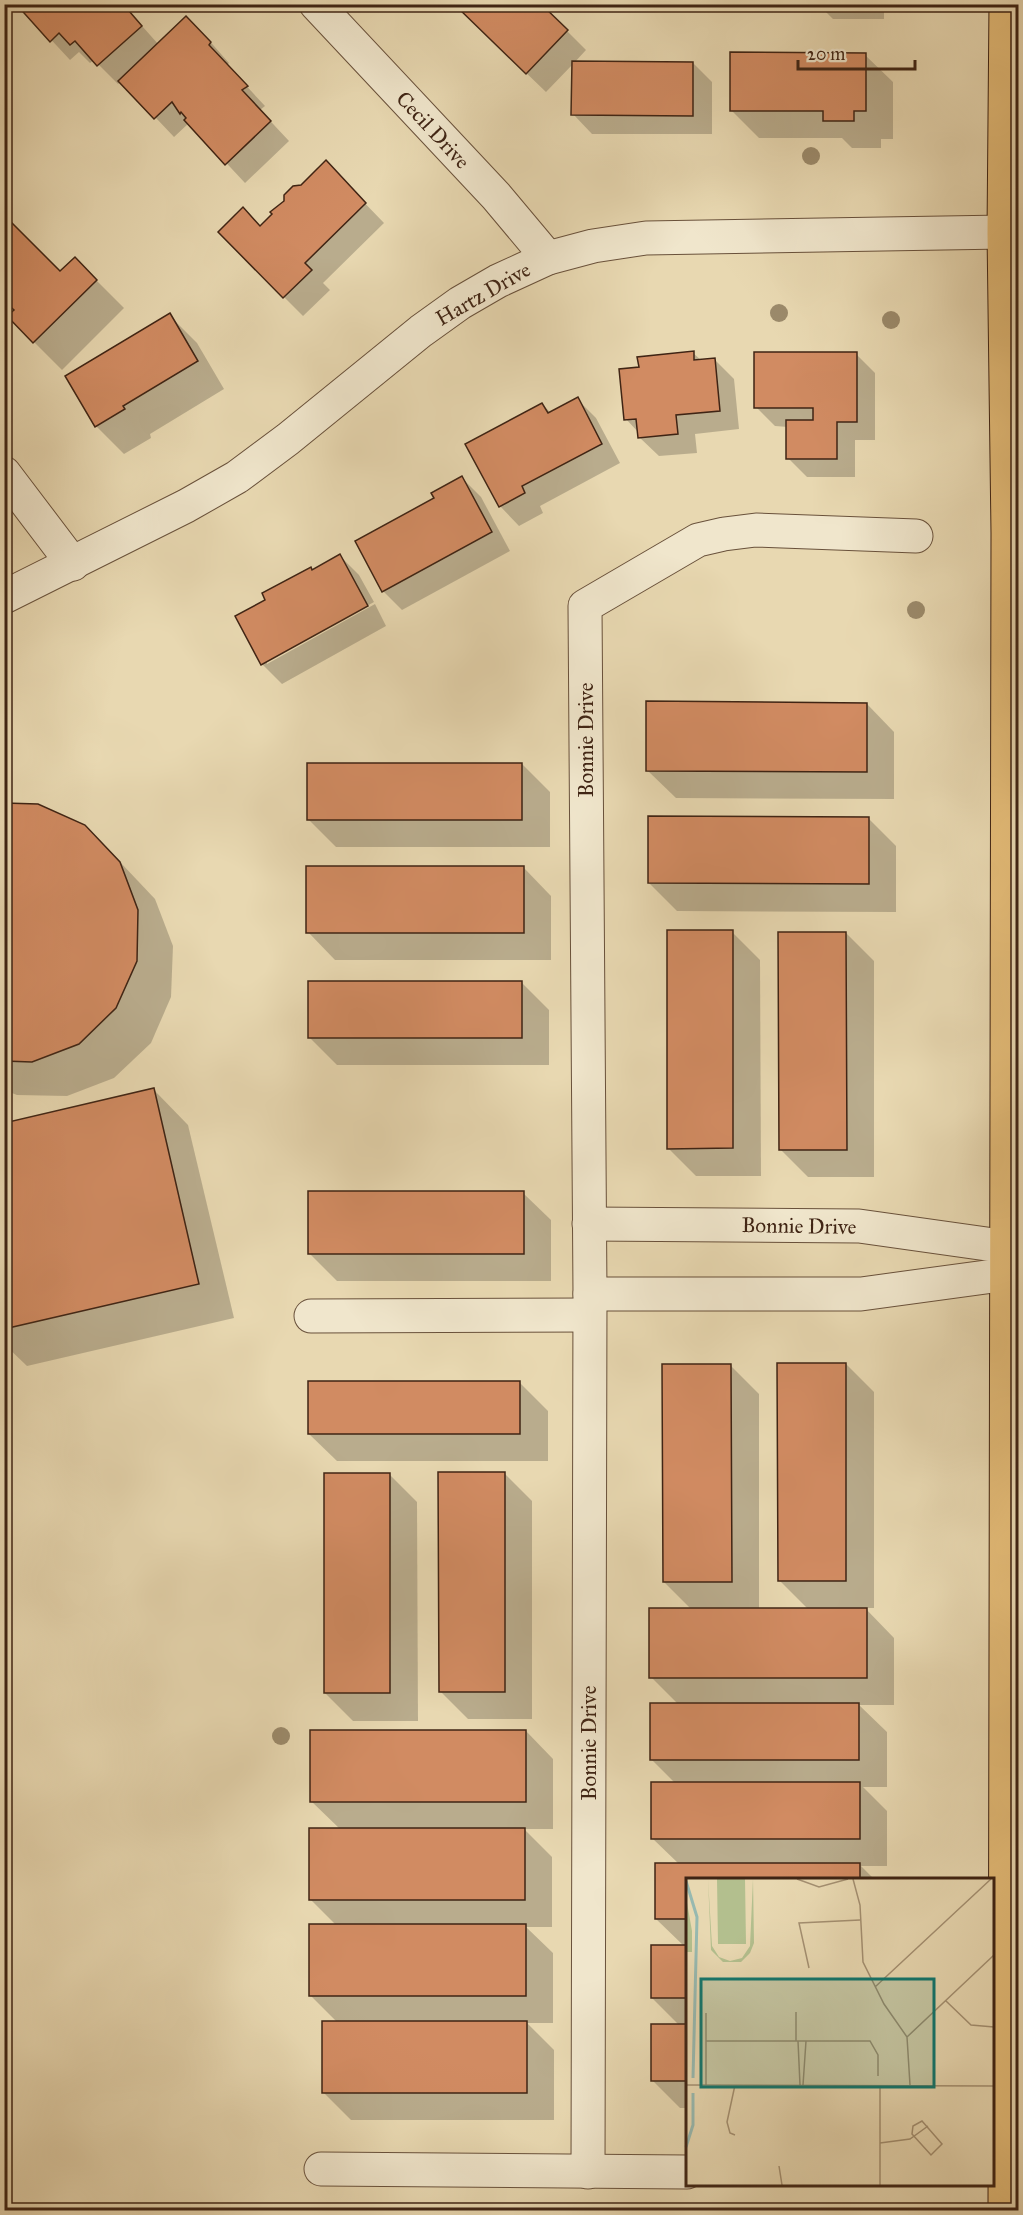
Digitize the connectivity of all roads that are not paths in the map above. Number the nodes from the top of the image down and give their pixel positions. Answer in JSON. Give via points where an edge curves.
{"nodes":[{"id":1,"x":316,"y":4,"type":"edge"},
{"id":2,"x":1006,"y":4,"type":"edge"},
{"id":3,"x":1004,"y":232,"type":"junction"},
{"id":4,"x":548,"y":258,"type":"junction"},
{"id":5,"x":4,"y":473,"type":"edge"},
{"id":6,"x":1013,"y":519,"type":"edge"},
{"id":7,"x":916,"y":536,"type":"dead end"},
{"id":8,"x":74,"y":564,"type":"junction"},
{"id":9,"x":4,"y":597,"type":"edge"},
{"id":10,"x":589,"y":1224,"type":"junction"},
{"id":11,"x":1008,"y":1261,"type":"junction"},
{"id":12,"x":590,"y":1305,"type":"junction"},
{"id":13,"x":310,"y":1316,"type":"dead end"},
{"id":14,"x":1012,"y":1900,"type":"edge"},
{"id":15,"x":321,"y":2169,"type":"dead end"},
{"id":16,"x":588,"y":2172,"type":"junction"},
{"id":17,"x":686,"y":2172,"type":"edge"},
{"id":18,"x":998,"y":2175,"type":"edge"},
{"id":19,"x":1005,"y":2211,"type":"edge"}],
"edges":[{"from":1,"to":4,"type":"street","name":"Cecil Drive","via":[[496,196]]},
{"from":2,"to":3,"type":"main road"},
{"from":3,"to":4,"type":"street","name":"Hartz Drive","via":[[646,238]]},
{"from":3,"to":6,"type":"main road"},
{"from":4,"to":8,"type":"street","name":"Hartz Drive","via":[[460,303],[237,477]]},
{"from":5,"to":8,"type":"street"},
{"from":6,"to":11,"type":"main road"},
{"from":7,"to":10,"type":"street","name":"Bonnie Drive","via":[[756,530],[724,534],[698,540],[585,606]]},
{"from":8,"to":9,"type":"street","name":"Hartz Drive"},
{"from":10,"to":11,"type":"street","name":"Bonnie Drive","via":[[860,1226]]},
{"from":10,"to":12,"type":"street","name":"Bonnie Drive"},
{"from":11,"to":12,"type":"street","via":[[861,1294]]},
{"from":11,"to":14,"type":"main road"},
{"from":12,"to":13,"type":"street"},
{"from":12,"to":16,"type":"street","name":"Bonnie Drive"},
{"from":14,"to":18,"type":"main road"},
{"from":15,"to":16,"type":"street"},
{"from":16,"to":17,"type":"street"},
{"from":18,"to":19,"type":"main road"}]}
